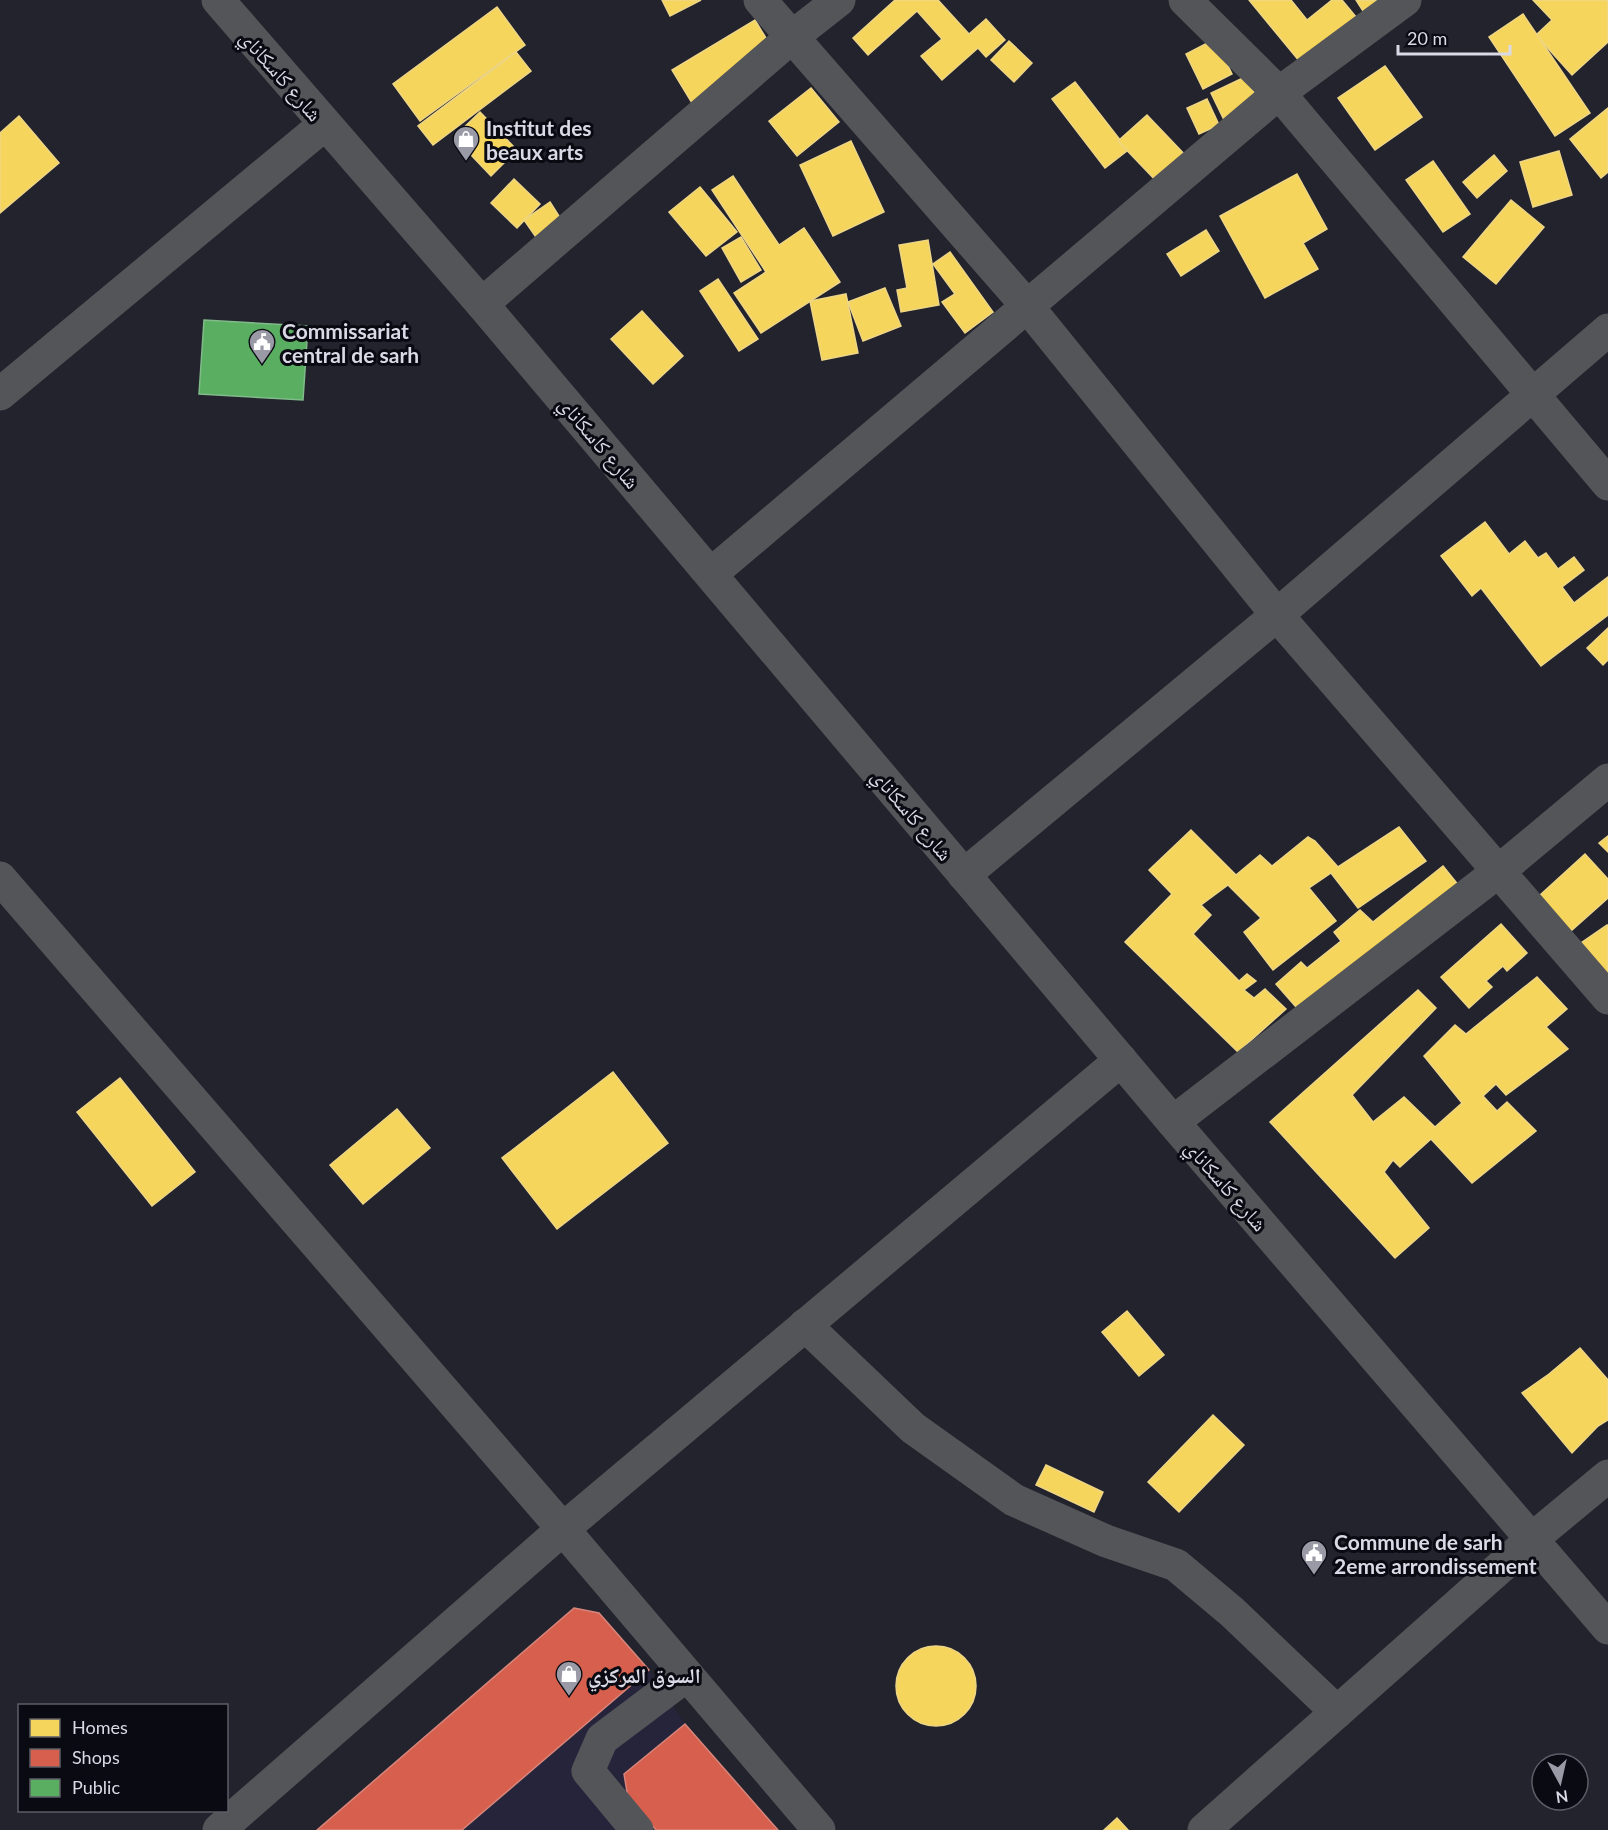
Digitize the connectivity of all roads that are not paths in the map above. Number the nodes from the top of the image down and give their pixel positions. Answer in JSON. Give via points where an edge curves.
{"nodes":[{"id":1,"x":218,"y":0,"type":"edge"},
{"id":2,"x":760,"y":0,"type":"edge"},
{"id":3,"x":838,"y":0,"type":"edge"},
{"id":4,"x":1185,"y":0,"type":"edge"},
{"id":5,"x":1405,"y":0,"type":"edge"},
{"id":6,"x":792,"y":37,"type":"junction"},
{"id":7,"x":1279,"y":93,"type":"junction"},
{"id":8,"x":325,"y":124,"type":"junction"},
{"id":9,"x":482,"y":304,"type":"junction"},
{"id":10,"x":1028,"y":307,"type":"junction"},
{"id":11,"x":1608,"y":330,"type":"edge"},
{"id":12,"x":1532,"y":393,"type":"junction"},
{"id":13,"x":0,"y":394,"type":"edge"},
{"id":14,"x":1608,"y":484,"type":"edge"},
{"id":15,"x":711,"y":574,"type":"junction"},
{"id":16,"x":1277,"y":615,"type":"junction"},
{"id":17,"x":1608,"y":780,"type":"edge"},
{"id":18,"x":1499,"y":871,"type":"junction"},
{"id":19,"x":964,"y":875,"type":"junction"},
{"id":20,"x":0,"y":878,"type":"edge"},
{"id":21,"x":1608,"y":998,"type":"edge"},
{"id":22,"x":1121,"y":1060,"type":"junction"},
{"id":23,"x":1173,"y":1122,"type":"junction"},
{"id":24,"x":805,"y":1325,"type":"junction"},
{"id":25,"x":1608,"y":1476,"type":"edge"},
{"id":26,"x":563,"y":1529,"type":"junction"},
{"id":27,"x":1532,"y":1539,"type":"junction"},
{"id":28,"x":1608,"y":1628,"type":"edge"},
{"id":29,"x":687,"y":1675,"type":"junction"},
{"id":30,"x":1337,"y":1712,"type":"junction"},
{"id":31,"x":219,"y":1830,"type":"edge"},
{"id":32,"x":637,"y":1830,"type":"edge"},
{"id":33,"x":819,"y":1830,"type":"edge"},
{"id":34,"x":1204,"y":1830,"type":"edge"}],
"edges":[{"from":1,"to":8,"type":"street","name":"شارع كاسكاناي"},
{"from":2,"to":6,"type":"street"},
{"from":3,"to":6,"type":"street"},
{"from":4,"to":7,"type":"street"},
{"from":5,"to":7,"type":"street"},
{"from":6,"to":9,"type":"street"},
{"from":6,"to":10,"type":"street"},
{"from":7,"to":10,"type":"street"},
{"from":7,"to":12,"type":"street"},
{"from":8,"to":9,"type":"street","name":"شارع كاسكاناي"},
{"from":8,"to":13,"type":"street"},
{"from":9,"to":15,"type":"street","name":"شارع كاسكاناي"},
{"from":10,"to":15,"type":"street"},
{"from":10,"to":16,"type":"street"},
{"from":11,"to":12,"type":"street"},
{"from":12,"to":14,"type":"street"},
{"from":12,"to":16,"type":"street"},
{"from":15,"to":19,"type":"street","name":"شارع كاسكاناي"},
{"from":16,"to":18,"type":"street"},
{"from":16,"to":19,"type":"street"},
{"from":17,"to":18,"type":"street"},
{"from":18,"to":21,"type":"street"},
{"from":18,"to":23,"type":"street"},
{"from":19,"to":22,"type":"street","name":"شارع كاسكاناي"},
{"from":20,"to":26,"type":"street"},
{"from":22,"to":23,"type":"street","name":"شارع كاسكاناي"},
{"from":22,"to":24,"type":"street"},
{"from":23,"to":27,"type":"street","name":"شارع كاسكاناي"},
{"from":24,"to":26,"type":"street"},
{"from":24,"to":30,"type":"street","via":[[913,1428],[1014,1500],[1106,1541],[1176,1565],[1233,1612]]},
{"from":25,"to":27,"type":"street"},
{"from":26,"to":29,"type":"street"},
{"from":26,"to":31,"type":"street"},
{"from":27,"to":28,"type":"street","name":"شارع كاسكاناي"},
{"from":27,"to":30,"type":"street"},
{"from":29,"to":32,"type":"street","via":[[602,1739],[588,1772]]},
{"from":29,"to":33,"type":"street"},
{"from":30,"to":34,"type":"street"}]}
